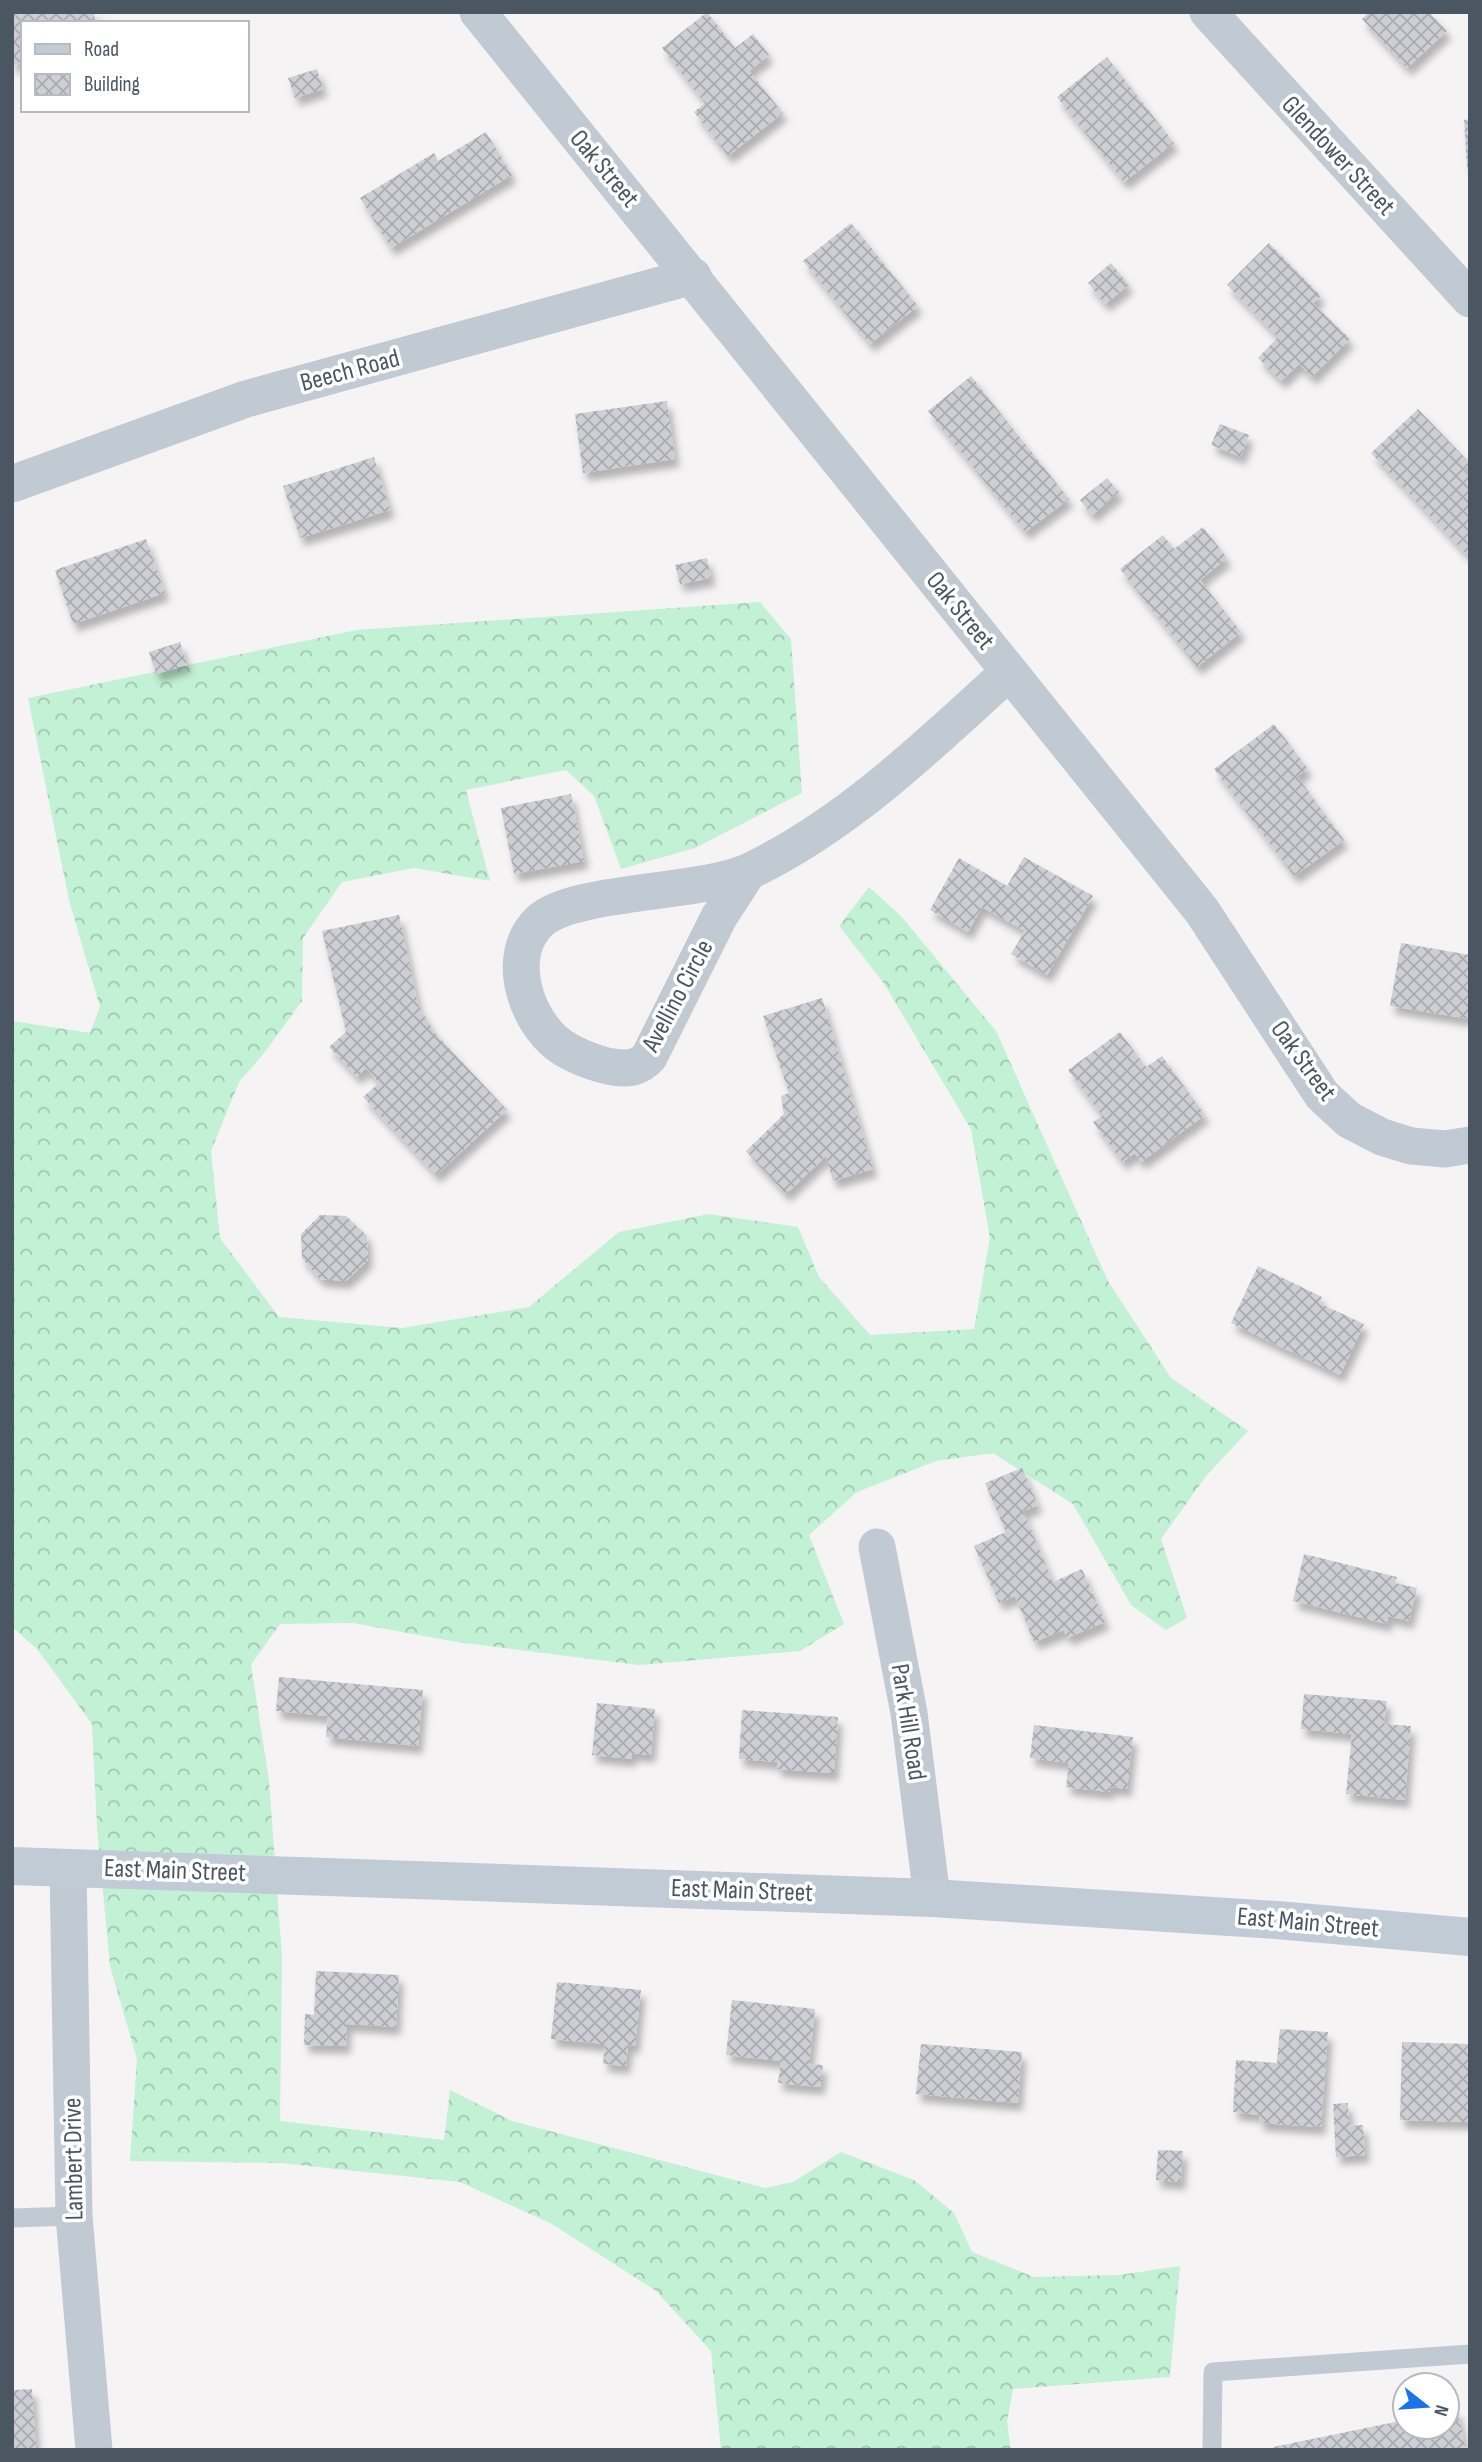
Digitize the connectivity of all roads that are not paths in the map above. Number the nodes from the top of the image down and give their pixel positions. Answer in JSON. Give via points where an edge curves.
{"nodes":[{"id":1,"x":478,"y":12,"type":"edge"},
{"id":2,"x":1208,"y":12,"type":"edge"},
{"id":3,"x":693,"y":276,"type":"junction"},
{"id":4,"x":1470,"y":299,"type":"edge"},
{"id":5,"x":12,"y":484,"type":"edge"},
{"id":6,"x":1009,"y":672,"type":"junction"},
{"id":7,"x":748,"y":872,"type":"junction"},
{"id":8,"x":1470,"y":1145,"type":"edge"},
{"id":9,"x":877,"y":1547,"type":"dead end"},
{"id":10,"x":12,"y":1866,"type":"edge"},
{"id":11,"x":68,"y":1868,"type":"junction"},
{"id":12,"x":932,"y":1898,"type":"junction"},
{"id":13,"x":1470,"y":1937,"type":"edge"},
{"id":14,"x":74,"y":2216,"type":"junction"},
{"id":15,"x":12,"y":2218,"type":"edge"},
{"id":16,"x":1470,"y":2354,"type":"edge"},
{"id":17,"x":94,"y":2450,"type":"edge"},
{"id":18,"x":1212,"y":2450,"type":"edge"}],
"edges":[{"from":1,"to":3,"type":"street","name":"Oak Street"},
{"from":2,"to":4,"type":"street","name":"Glendower Street"},
{"from":3,"to":5,"type":"street","name":"Beech Road","via":[[246,399]]},
{"from":3,"to":6,"type":"street","name":"Oak Street"},
{"from":6,"to":7,"type":"street","name":"Avellino Circle","via":[[842,816]]},
{"from":6,"to":8,"type":"street","name":"Oak Street","via":[[1202,911],[1322,1095],[1349,1120],[1382,1137],[1422,1147]]},
{"from":7,"to":7,"type":"street","name":"Avellino Circle","via":[[574,906],[541,920],[523,950],[520,977],[553,1040],[587,1061],[621,1068],[636,1066],[649,1057],[719,917]]},
{"from":9,"to":12,"type":"street","name":"Park Hill Road","via":[[909,1713]]},
{"from":10,"to":11,"type":"main road","name":"East Main Street"},
{"from":11,"to":12,"type":"main road","name":"East Main Street"},
{"from":11,"to":14,"type":"street","name":"Lambert Drive"},
{"from":12,"to":13,"type":"main road","name":"East Main Street"},
{"from":14,"to":15,"type":"lane"},
{"from":14,"to":17,"type":"street","name":"Lambert Drive"},
{"from":16,"to":18,"type":"lane","via":[[1213,2372]]}]}
